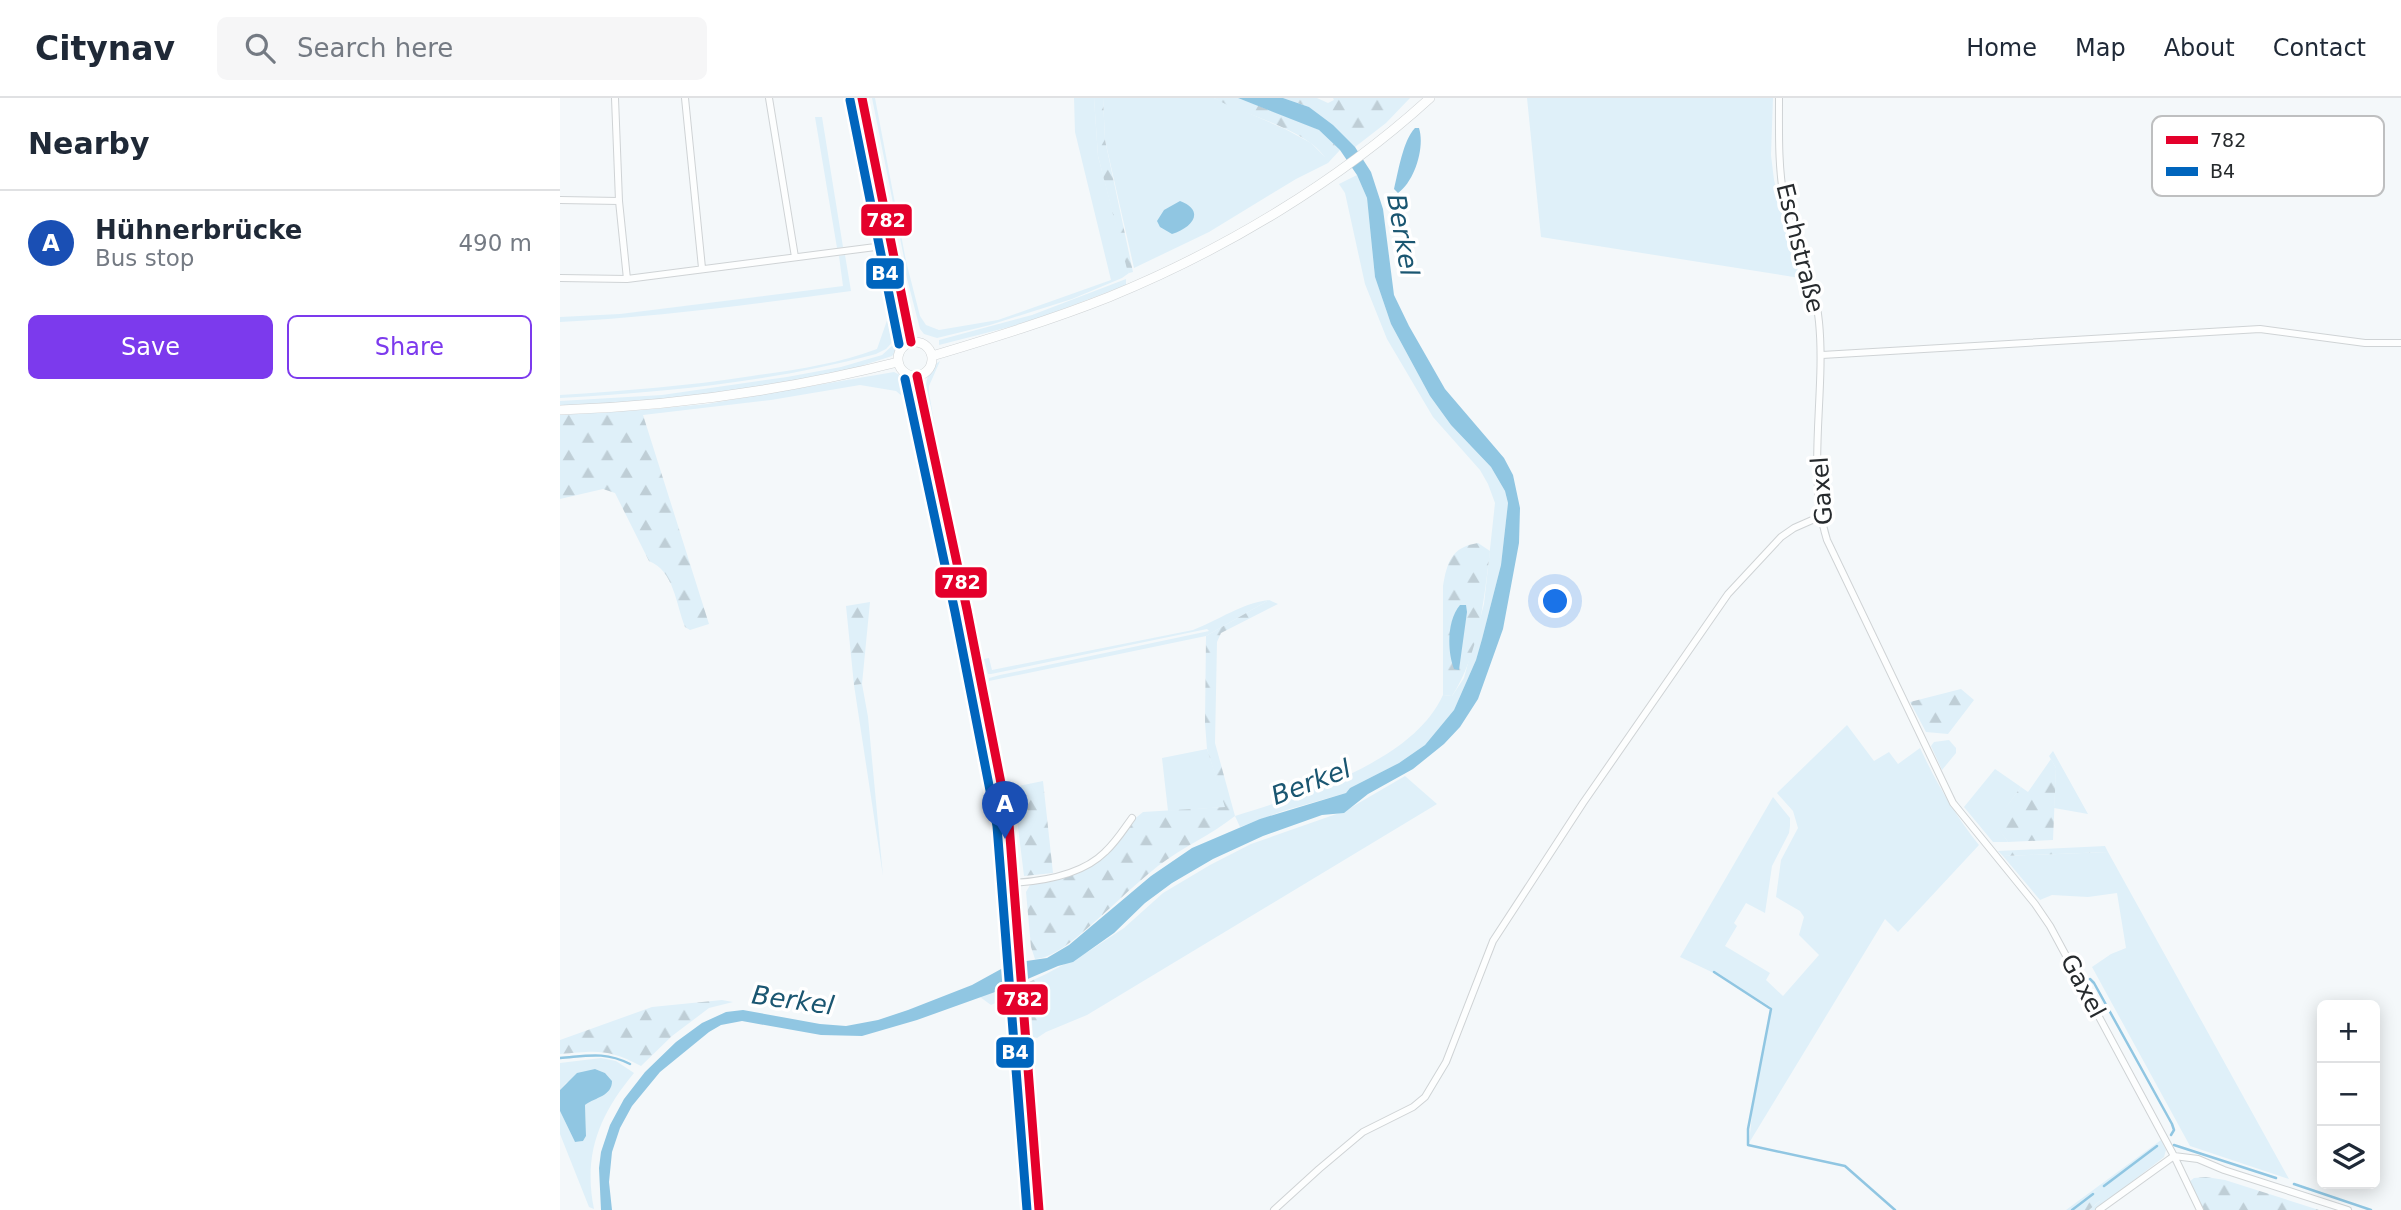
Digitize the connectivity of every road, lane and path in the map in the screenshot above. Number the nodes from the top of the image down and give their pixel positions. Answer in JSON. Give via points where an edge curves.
{"nodes":[{"id":1,"x":615,"y":98,"type":"edge"},
{"id":2,"x":685,"y":98,"type":"edge"},
{"id":3,"x":769,"y":98,"type":"edge"},
{"id":4,"x":862,"y":98,"type":"edge"},
{"id":5,"x":1430,"y":98,"type":"edge"},
{"id":6,"x":1779,"y":98,"type":"edge"},
{"id":7,"x":560,"y":200,"type":"edge"},
{"id":8,"x":619,"y":201,"type":"junction"},
{"id":9,"x":891,"y":245,"type":"junction"},
{"id":10,"x":795,"y":257,"type":"junction"},
{"id":11,"x":702,"y":268,"type":"junction"},
{"id":12,"x":560,"y":278,"type":"edge"},
{"id":13,"x":626,"y":279,"type":"junction"},
{"id":14,"x":911,"y":342,"type":"junction"},
{"id":15,"x":2401,"y":342,"type":"edge"},
{"id":16,"x":1822,"y":355,"type":"junction"},
{"id":17,"x":932,"y":356,"type":"junction"},
{"id":18,"x":898,"y":362,"type":"junction"},
{"id":19,"x":917,"y":376,"type":"junction"},
{"id":20,"x":560,"y":410,"type":"edge"},
{"id":21,"x":1819,"y":517,"type":"junction"},
{"id":22,"x":1132,"y":818,"type":"dead end"},
{"id":23,"x":1014,"y":883,"type":"junction"},
{"id":24,"x":2174,"y":1156,"type":"junction"},
{"id":25,"x":1039,"y":1210,"type":"edge"},
{"id":26,"x":1275,"y":1210,"type":"edge"},
{"id":27,"x":2099,"y":1210,"type":"edge"},
{"id":28,"x":2200,"y":1210,"type":"edge"},
{"id":29,"x":2348,"y":1210,"type":"edge"}],
"edges":[{"from":1,"to":8,"type":"street"},
{"from":2,"to":11,"type":"street"},
{"from":3,"to":10,"type":"street"},
{"from":4,"to":9,"type":"main road"},
{"from":5,"to":17,"type":"main road","via":[[1335,173],[1208,251],[1144,282],[1030,326]]},
{"from":6,"to":16,"type":"street","name":"Eschstraße","via":[[1784,200],[1812,287]]},
{"from":7,"to":8,"type":"street"},
{"from":8,"to":13,"type":"street"},
{"from":9,"to":10,"type":"street"},
{"from":9,"to":14,"type":"main road"},
{"from":10,"to":11,"type":"street"},
{"from":11,"to":13,"type":"street"},
{"from":12,"to":13,"type":"street"},
{"from":14,"to":17,"type":"main road","via":[[926,346]]},
{"from":14,"to":18,"type":"main road","via":[[899,352]]},
{"from":15,"to":16,"type":"street","via":[[2365,344],[2284,331],[2236,329]]},
{"from":16,"to":21,"type":"street","name":"Gaxel"},
{"from":17,"to":19,"type":"main road","via":[[929,369]]},
{"from":18,"to":19,"type":"main road","via":[[907,374]]},
{"from":18,"to":20,"type":"main road","via":[[738,395]]},
{"from":19,"to":23,"type":"main road","via":[[1004,789]]},
{"from":21,"to":24,"type":"street","name":"Gaxel","via":[[1953,803],[2050,926]]},
{"from":21,"to":26,"type":"street","via":[[1781,537],[1728,594],[1583,803],[1493,941],[1446,1062],[1426,1097],[1363,1132]]},
{"from":22,"to":23,"type":"street","via":[[1108,849],[1086,866]]},
{"from":23,"to":25,"type":"main road"},
{"from":24,"to":27,"type":"street"},
{"from":24,"to":28,"type":"street","name":"Gaxel"},
{"from":24,"to":29,"type":"street","via":[[2198,1159]]}]}
